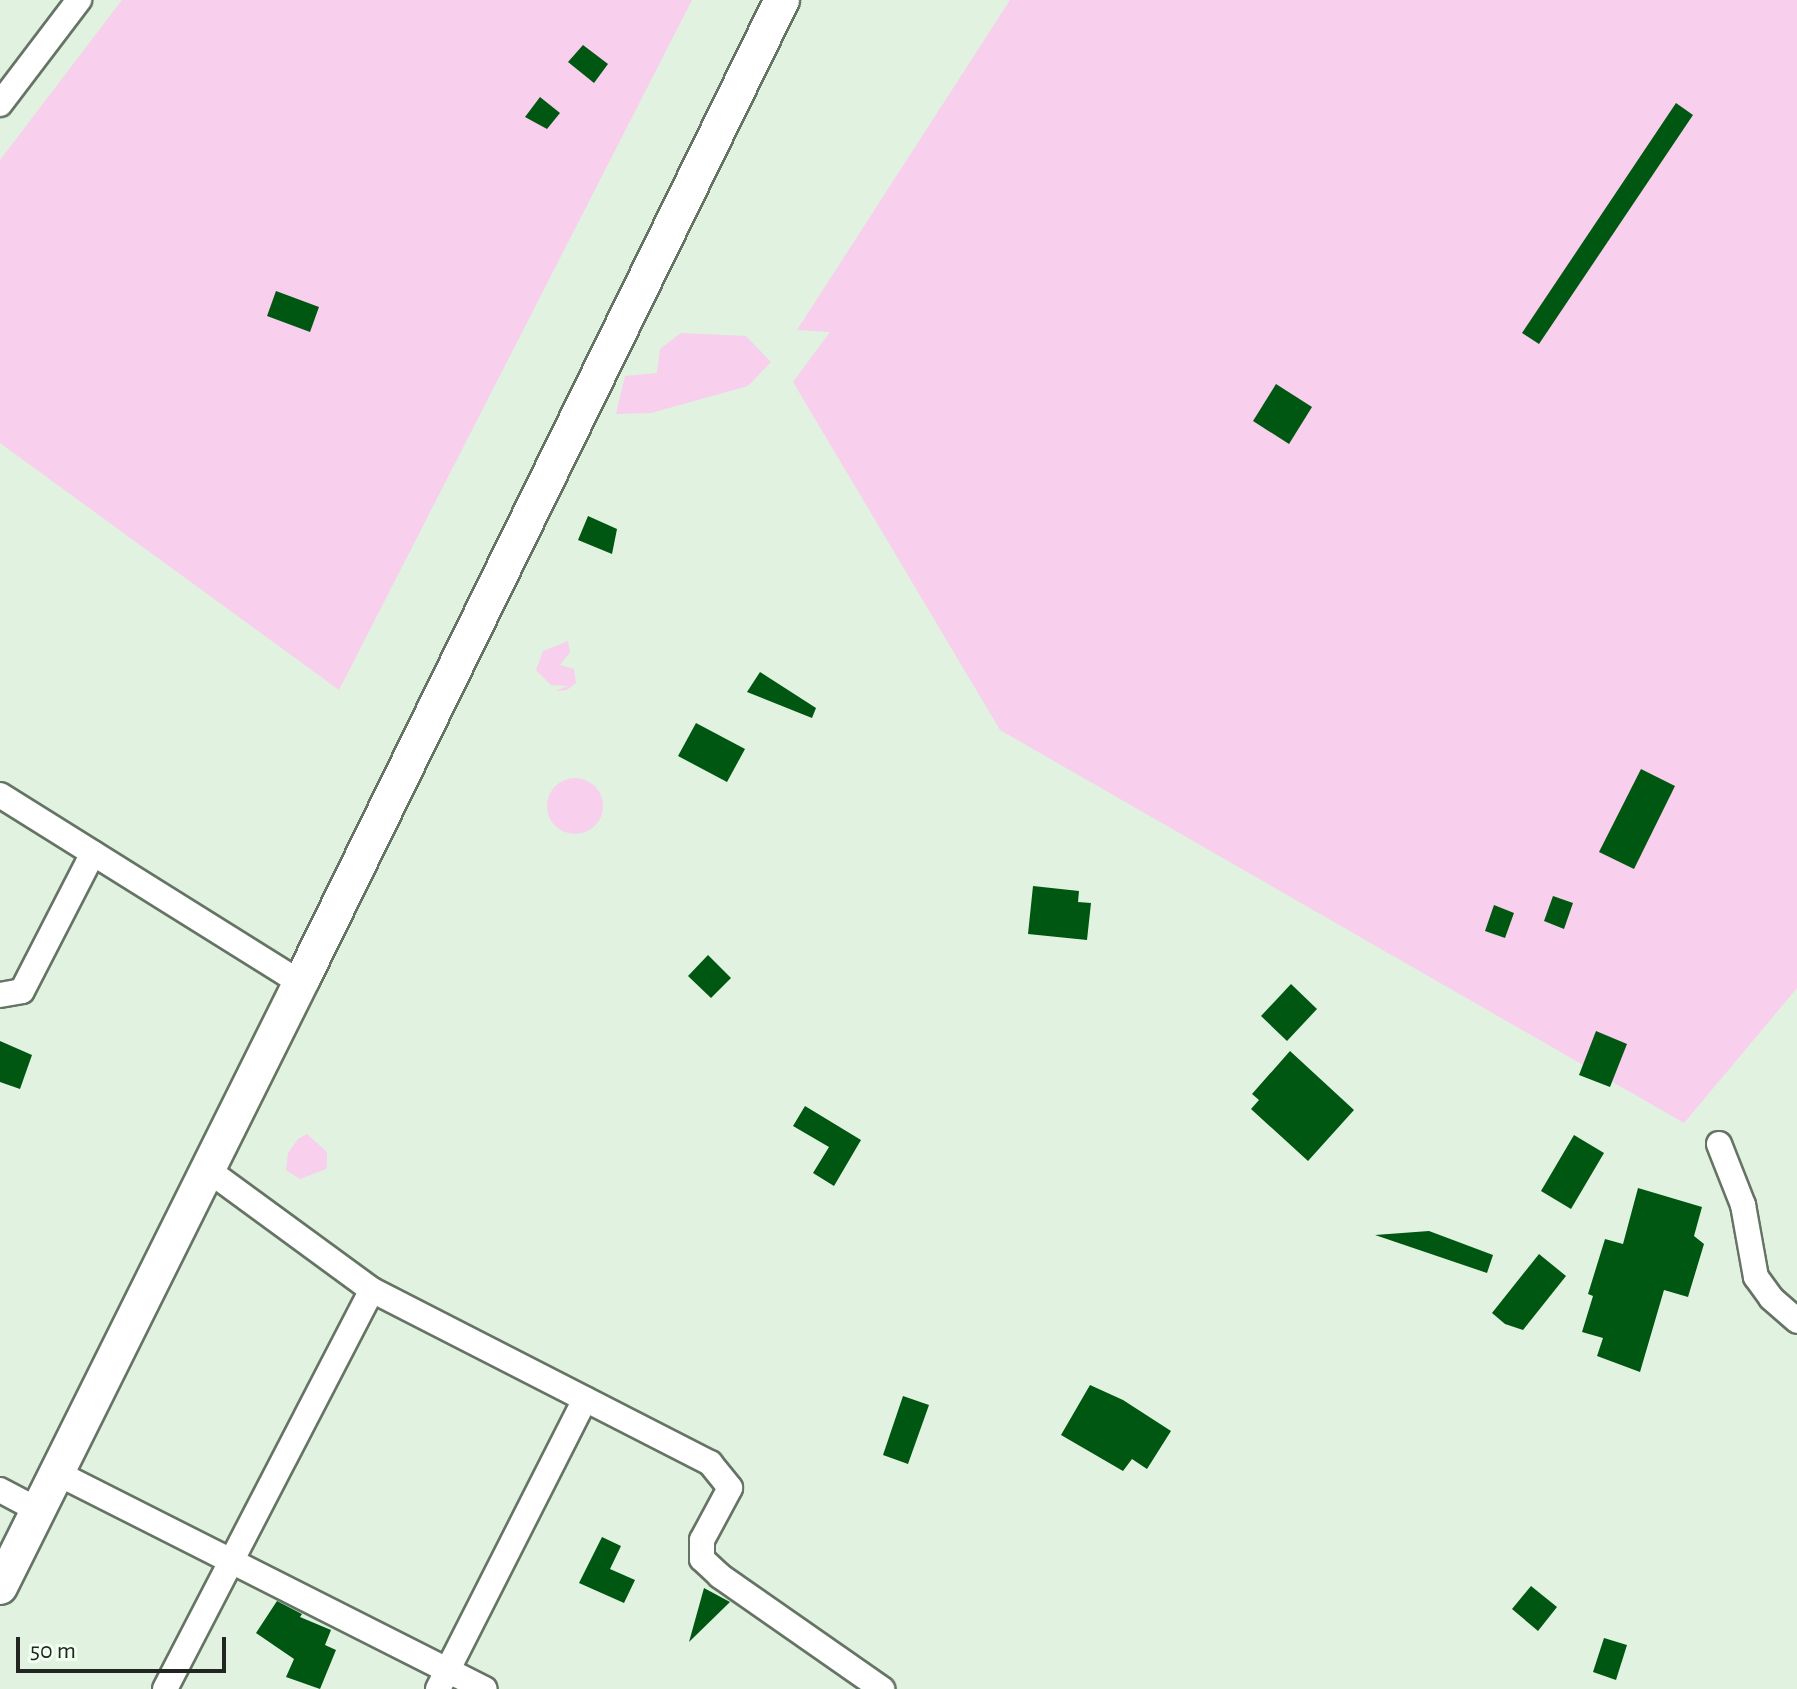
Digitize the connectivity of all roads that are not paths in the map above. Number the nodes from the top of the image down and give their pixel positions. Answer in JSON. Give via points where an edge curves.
{"nodes":[{"id":1,"x":79,"y":0,"type":"edge"},
{"id":2,"x":782,"y":0,"type":"edge"},
{"id":3,"x":0,"y":104,"type":"edge"},
{"id":4,"x":0,"y":795,"type":"edge"},
{"id":5,"x":93,"y":853,"type":"junction"},
{"id":6,"x":301,"y":983,"type":"junction"},
{"id":7,"x":0,"y":995,"type":"edge"},
{"id":8,"x":1719,"y":1144,"type":"dead end"},
{"id":9,"x":208,"y":1170,"type":"junction"},
{"id":10,"x":372,"y":1290,"type":"junction"},
{"id":11,"x":1797,"y":1321,"type":"edge"},
{"id":12,"x":585,"y":1399,"type":"junction"},
{"id":13,"x":57,"y":1473,"type":"junction"},
{"id":14,"x":0,"y":1490,"type":"edge"},
{"id":15,"x":38,"y":1510,"type":"junction"},
{"id":16,"x":232,"y":1561,"type":"junction"},
{"id":17,"x":0,"y":1587,"type":"edge"},
{"id":18,"x":443,"y":1680,"type":"edge"},
{"id":19,"x":165,"y":1689,"type":"edge"},
{"id":20,"x":484,"y":1689,"type":"edge"},
{"id":21,"x":882,"y":1689,"type":"edge"}],
"edges":[{"from":1,"to":3,"type":"street"},
{"from":2,"to":6,"type":"street"},
{"from":4,"to":5,"type":"street"},
{"from":5,"to":6,"type":"street"},
{"from":5,"to":7,"type":"street","via":[[22,991]]},
{"from":6,"to":9,"type":"street"},
{"from":8,"to":11,"type":"street","via":[[1743,1205],[1756,1277]]},
{"from":9,"to":10,"type":"street"},
{"from":9,"to":13,"type":"street"},
{"from":10,"to":12,"type":"street"},
{"from":10,"to":16,"type":"street"},
{"from":12,"to":18,"type":"street"},
{"from":12,"to":21,"type":"street","via":[[710,1463],[730,1488],[702,1540],[702,1559]]},
{"from":13,"to":15,"type":"street"},
{"from":13,"to":16,"type":"street"},
{"from":14,"to":15,"type":"street"},
{"from":15,"to":17,"type":"street"},
{"from":16,"to":18,"type":"street"},
{"from":16,"to":19,"type":"street"},
{"from":18,"to":20,"type":"street"}]}
